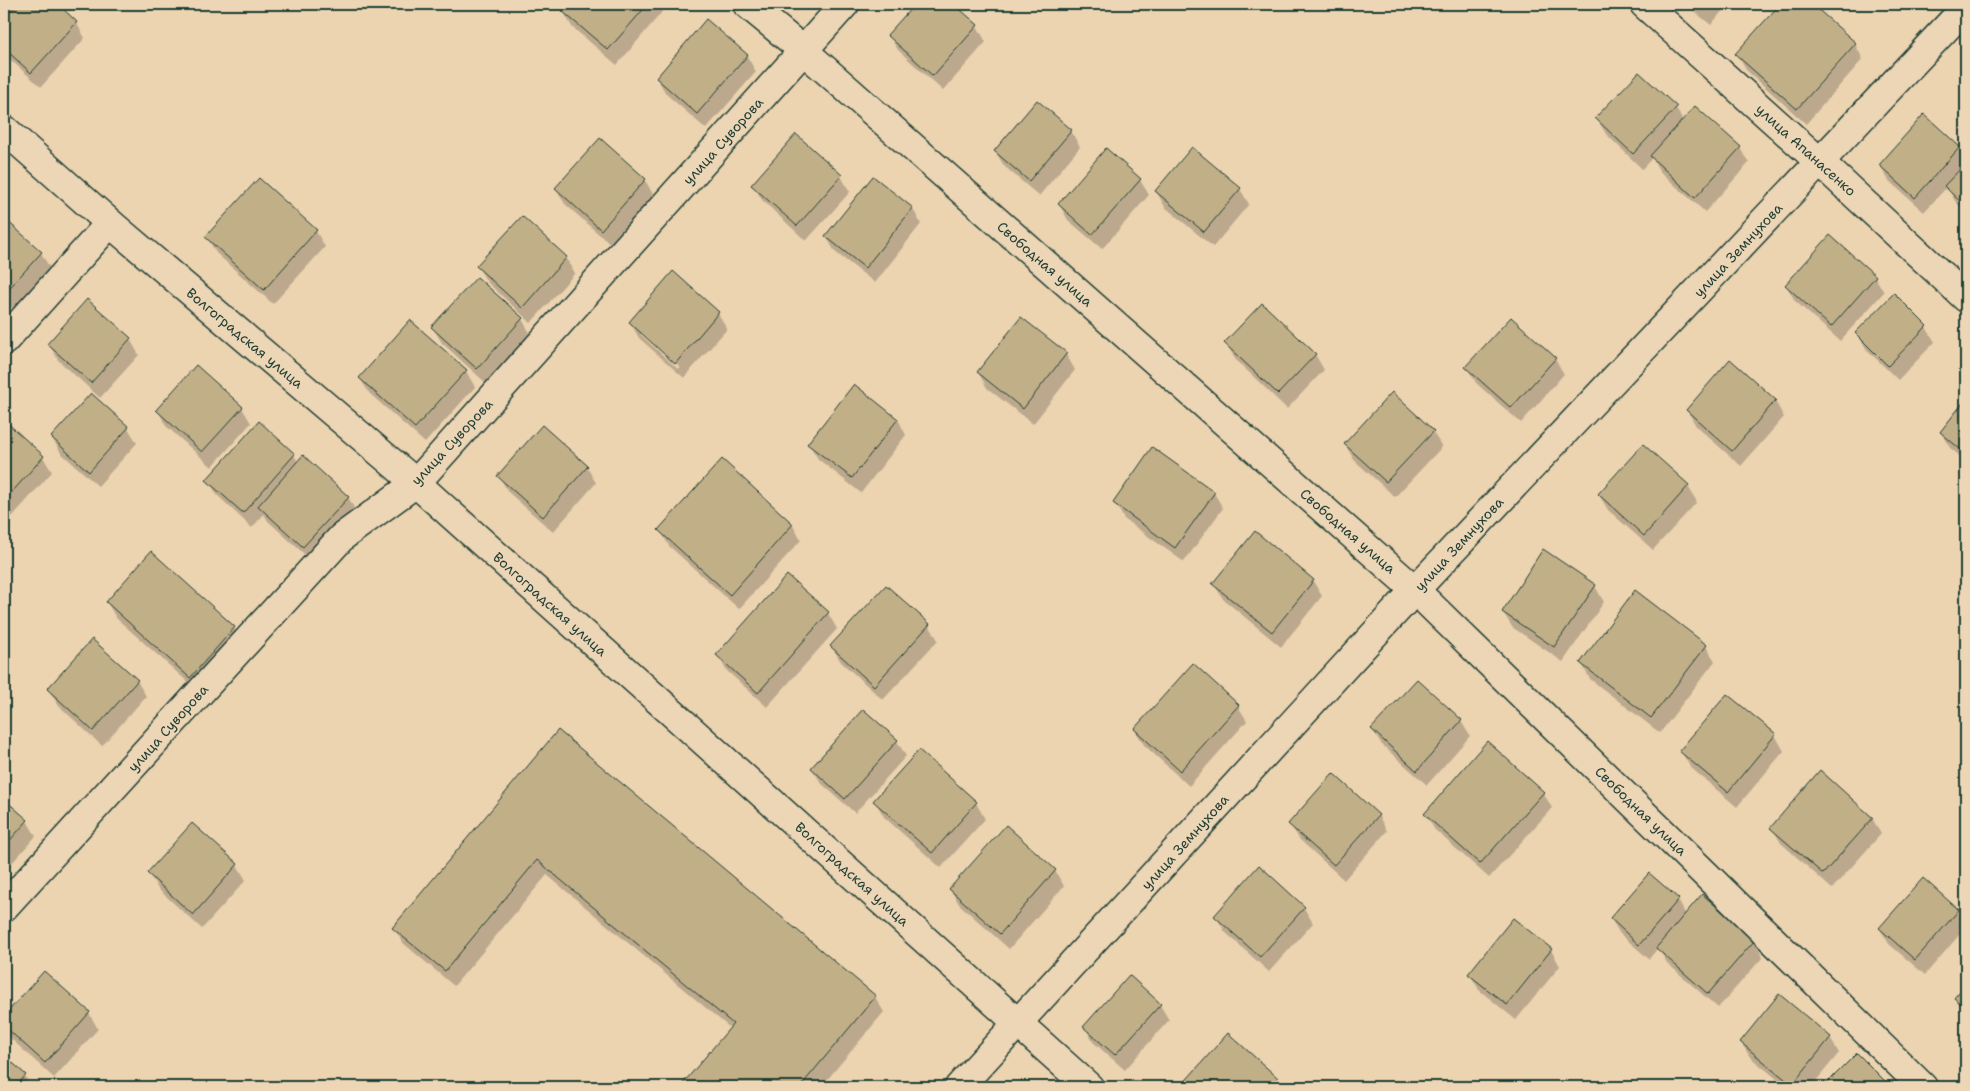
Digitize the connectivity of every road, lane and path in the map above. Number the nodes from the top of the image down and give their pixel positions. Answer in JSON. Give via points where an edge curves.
{"nodes":[{"id":1,"x":747,"y":4,"type":"edge"},
{"id":2,"x":845,"y":4,"type":"edge"},
{"id":3,"x":1644,"y":4,"type":"edge"},
{"id":4,"x":1966,"y":8,"type":"edge"},
{"id":5,"x":804,"y":51,"type":"junction"},
{"id":6,"x":4,"y":129,"type":"edge"},
{"id":7,"x":1821,"y":163,"type":"junction"},
{"id":8,"x":110,"y":223,"type":"junction"},
{"id":9,"x":1966,"y":298,"type":"edge"},
{"id":10,"x":4,"y":341,"type":"edge"},
{"id":11,"x":416,"y":484,"type":"junction"},
{"id":12,"x":1415,"y":590,"type":"junction"},
{"id":13,"x":4,"y":907,"type":"edge"},
{"id":14,"x":1019,"y":1023,"type":"junction"},
{"id":15,"x":959,"y":1087,"type":"edge"},
{"id":16,"x":1089,"y":1087,"type":"edge"},
{"id":17,"x":1923,"y":1087,"type":"edge"}],
"edges":[{"from":1,"to":5,"type":"street","name":"Свободная улица"},
{"from":2,"to":5,"type":"street","name":"улица Суворова"},
{"from":3,"to":7,"type":"street","name":"улица Апанасенко"},
{"from":4,"to":7,"type":"street","name":"улица Земнухова"},
{"from":5,"to":11,"type":"street","name":"улица Суворова"},
{"from":5,"to":12,"type":"street","name":"Свободная улица"},
{"from":6,"to":8,"type":"street","name":"Волгоградская улица"},
{"from":7,"to":9,"type":"street","name":"улица Апанасенко"},
{"from":7,"to":12,"type":"street","name":"улица Земнухова"},
{"from":8,"to":10,"type":"street"},
{"from":8,"to":11,"type":"street","name":"Волгоградская улица"},
{"from":11,"to":13,"type":"street","name":"улица Суворова","via":[[342,537]]},
{"from":11,"to":14,"type":"street","name":"Волгоградская улица"},
{"from":12,"to":14,"type":"street","name":"улица Земнухова"},
{"from":12,"to":17,"type":"street","name":"Свободная улица"},
{"from":14,"to":15,"type":"street","name":"улица Земнухова"},
{"from":14,"to":16,"type":"street","name":"Волгоградская улица"}]}
